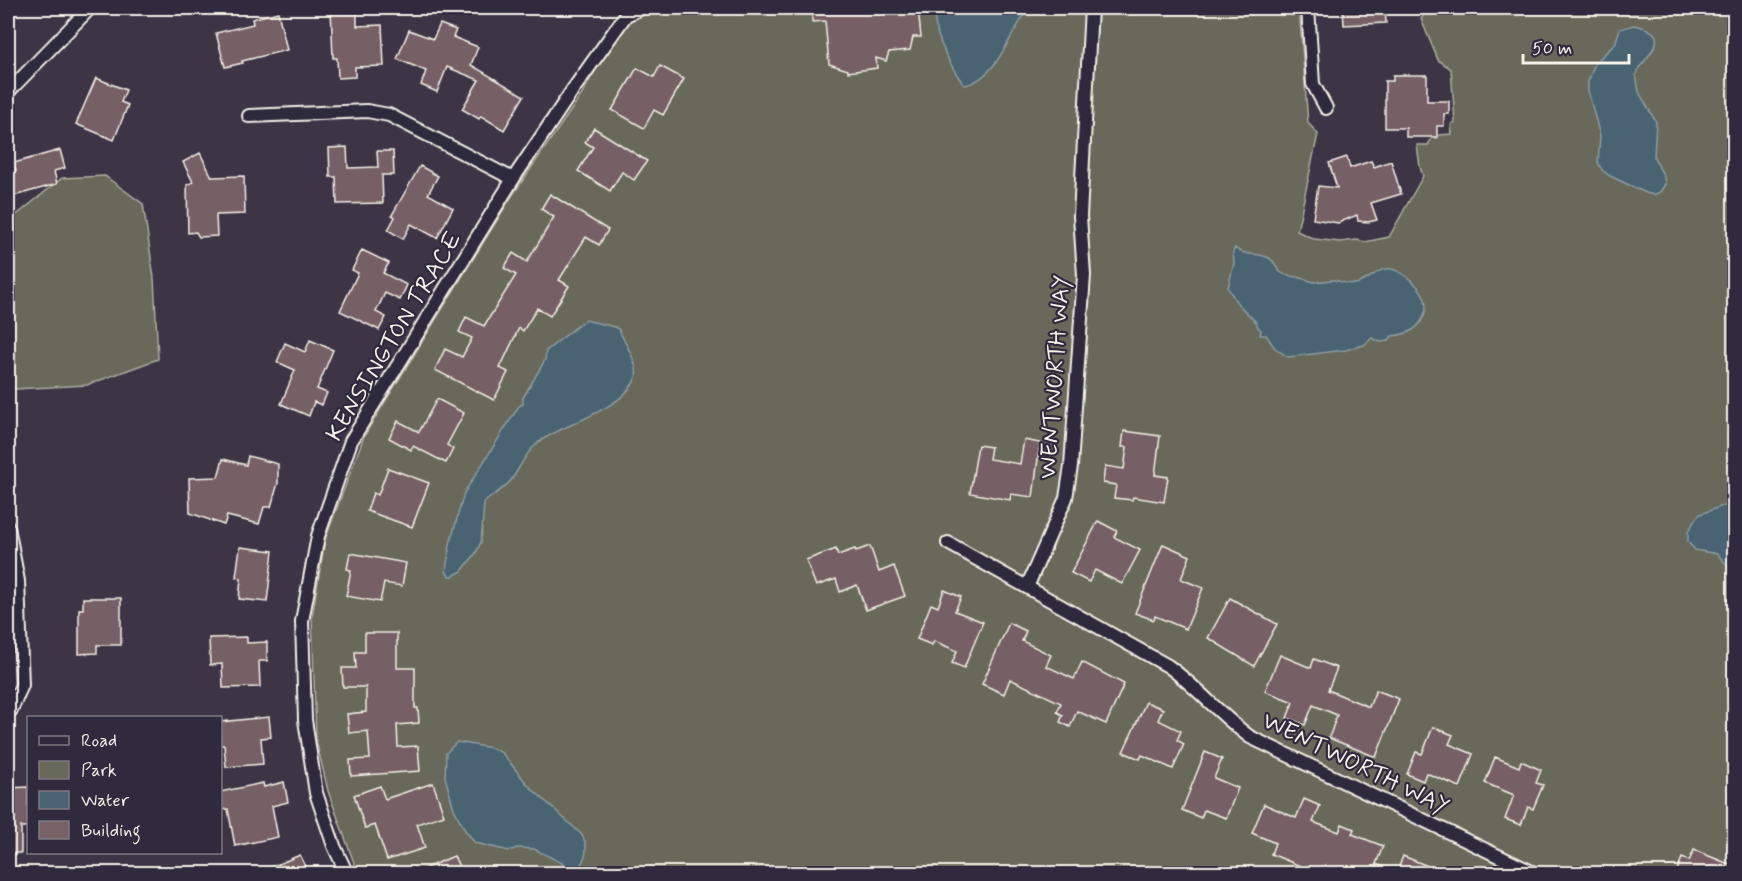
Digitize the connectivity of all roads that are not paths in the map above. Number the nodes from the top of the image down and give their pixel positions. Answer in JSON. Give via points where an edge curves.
{"nodes":[{"id":1,"x":90,"y":8,"type":"edge"},
{"id":2,"x":642,"y":8,"type":"edge"},
{"id":3,"x":1091,"y":8,"type":"edge"},
{"id":4,"x":1308,"y":8,"type":"edge"},
{"id":5,"x":8,"y":92,"type":"edge"},
{"id":6,"x":1326,"y":108,"type":"dead end"},
{"id":7,"x":249,"y":116,"type":"dead end"},
{"id":8,"x":513,"y":179,"type":"junction"},
{"id":9,"x":8,"y":527,"type":"edge"},
{"id":10,"x":948,"y":543,"type":"dead end"},
{"id":11,"x":1027,"y":587,"type":"junction"},
{"id":12,"x":11,"y":710,"type":"dead end"},
{"id":13,"x":347,"y":873,"type":"edge"},
{"id":14,"x":1536,"y":873,"type":"edge"}],
"edges":[{"from":1,"to":5,"type":"street"},
{"from":2,"to":8,"type":"street","name":"KENSINGTON TRACE","via":[[626,15]]},
{"from":3,"to":11,"type":"street","name":"WENTWORTH WAY","via":[[1080,216],[1084,275],[1071,465],[1066,498]]},
{"from":4,"to":6,"type":"street","via":[[1313,84]]},
{"from":7,"to":8,"type":"street","via":[[367,111],[389,115]]},
{"from":8,"to":13,"type":"street","name":"KENSINGTON TRACE","via":[[351,441],[318,536],[302,621],[306,720],[316,793]]},
{"from":9,"to":12,"type":"street","via":[[18,581],[22,685]]},
{"from":10,"to":11,"type":"street"},
{"from":11,"to":14,"type":"street","name":"WENTWORTH WAY","via":[[1168,666],[1250,737]]}]}
